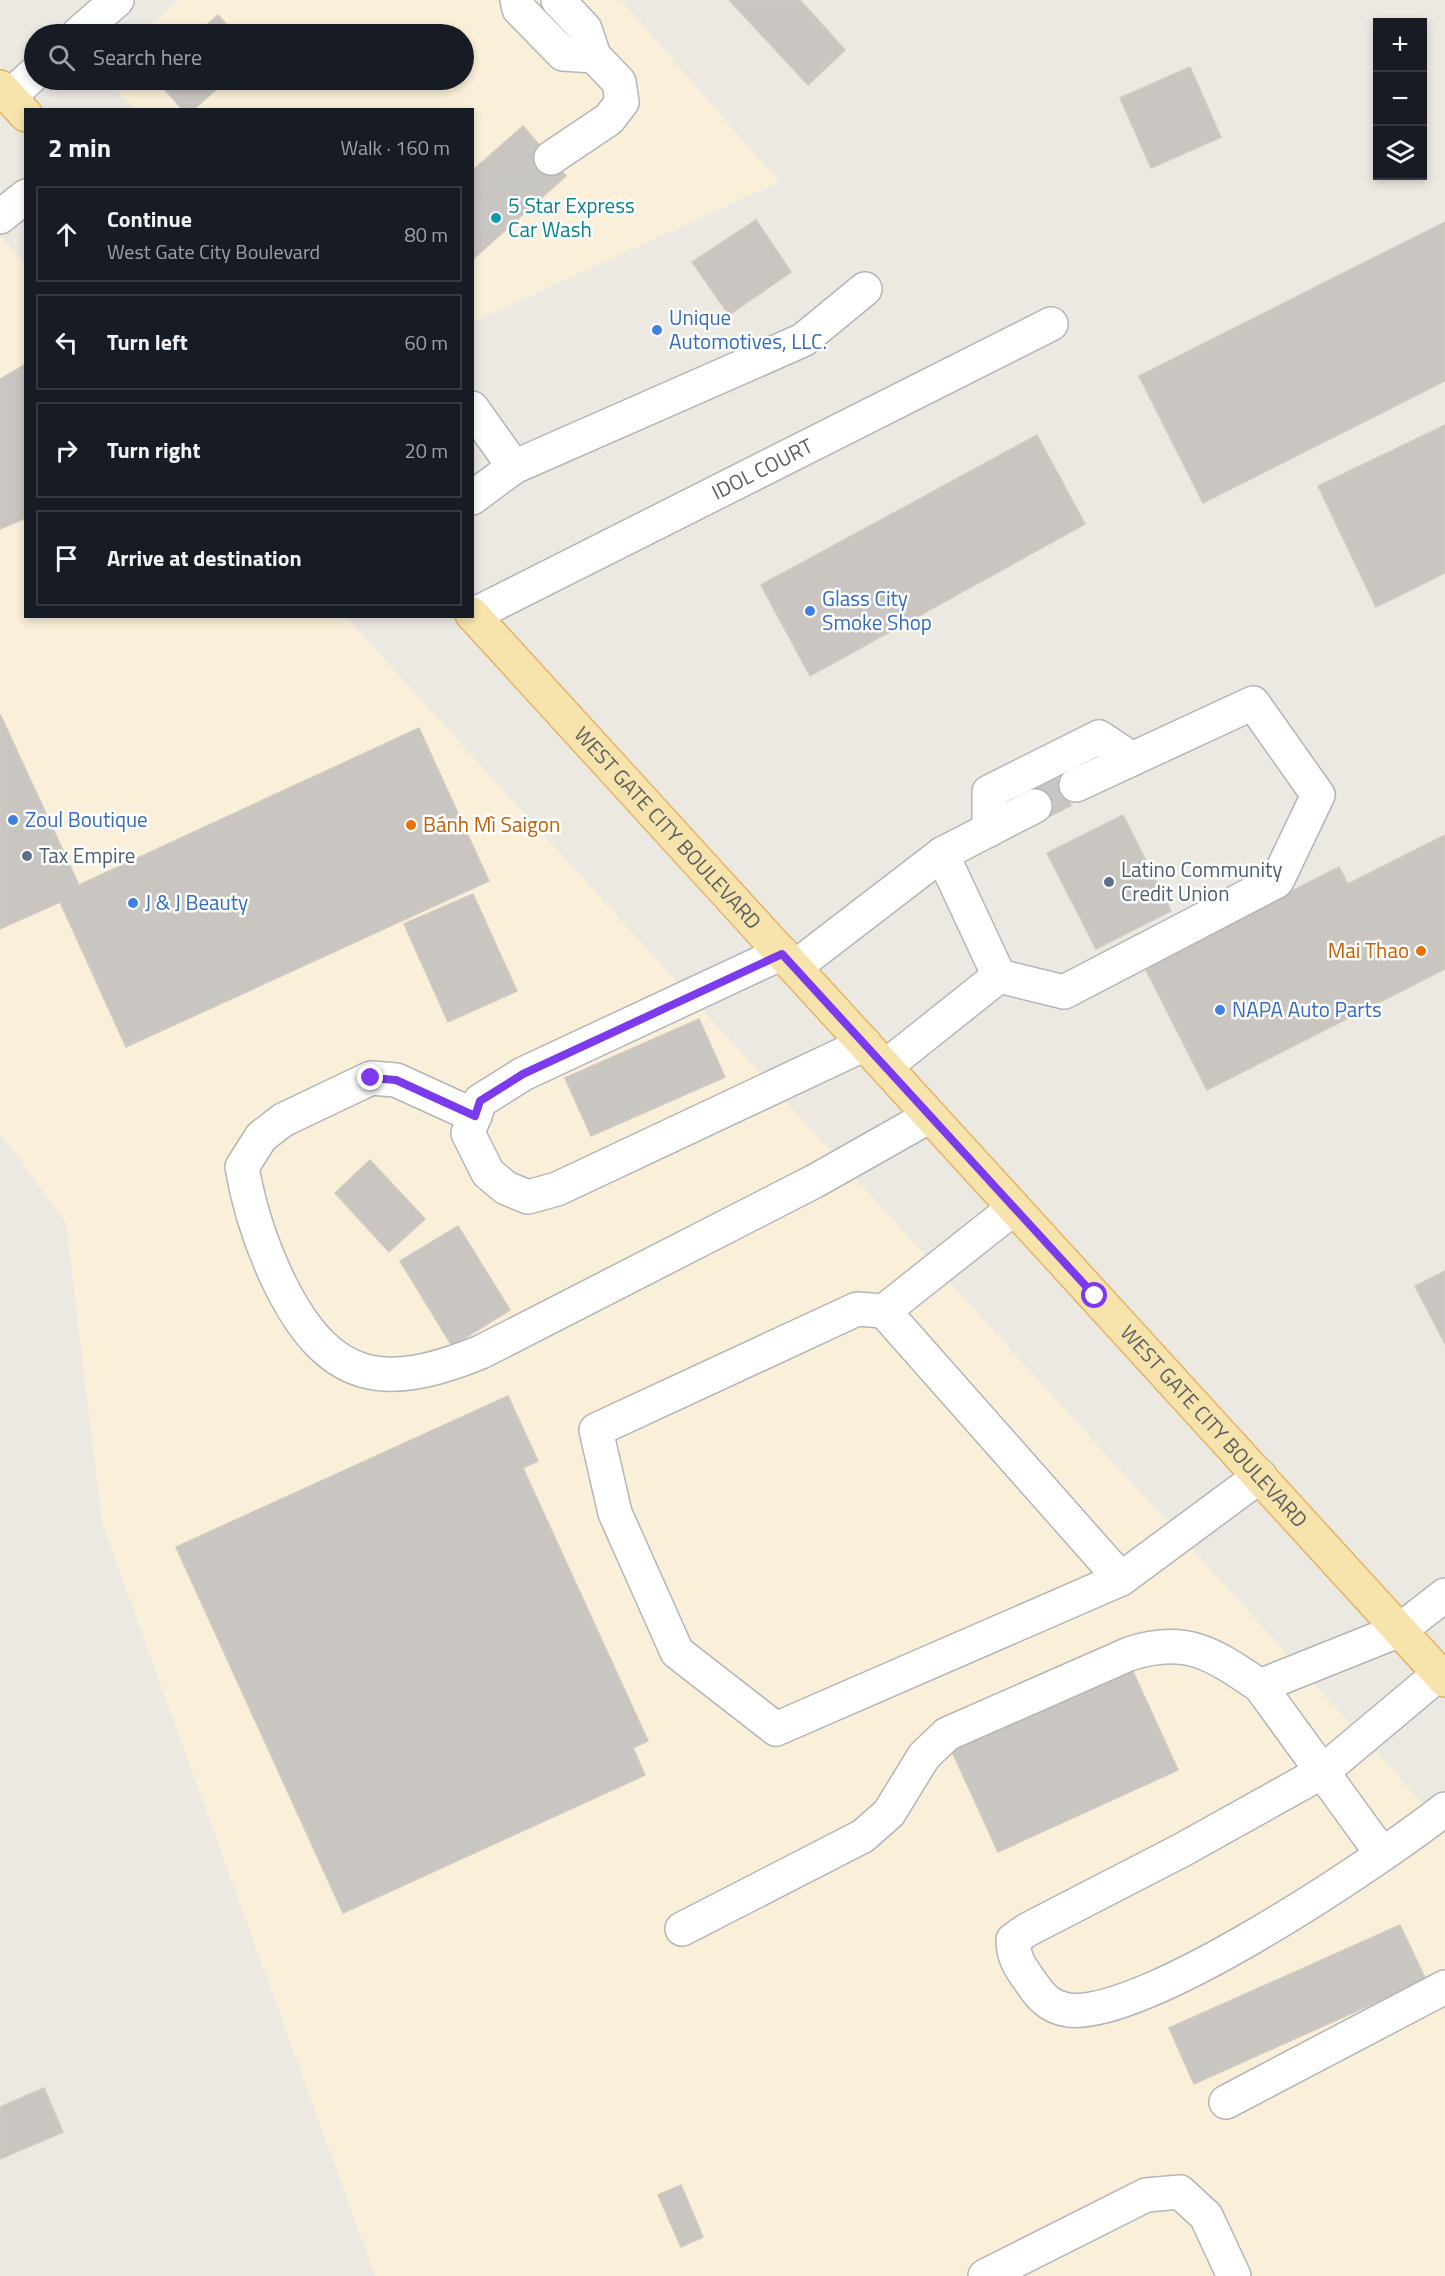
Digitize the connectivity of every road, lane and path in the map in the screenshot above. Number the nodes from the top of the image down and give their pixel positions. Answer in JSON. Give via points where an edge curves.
{"nodes":[{"id":1,"x":117,"y":0,"type":"edge"},
{"id":2,"x":517,"y":0,"type":"edge"},
{"id":3,"x":558,"y":0,"type":"edge"},
{"id":4,"x":89,"y":24,"type":"edge"},
{"id":5,"x":594,"y":56,"type":"junction"},
{"id":6,"x":24,"y":86,"type":"edge"},
{"id":7,"x":12,"y":100,"type":"edge"},
{"id":8,"x":550,"y":158,"type":"tunnel mouth"},
{"id":9,"x":24,"y":198,"type":"edge"},
{"id":10,"x":0,"y":217,"type":"edge"},
{"id":11,"x":865,"y":289,"type":"dead end"},
{"id":12,"x":1051,"y":324,"type":"dead end"},
{"id":13,"x":474,"y":411,"type":"edge"},
{"id":14,"x":514,"y":467,"type":"junction"},
{"id":15,"x":474,"y":497,"type":"edge"},
{"id":16,"x":474,"y":613,"type":"edge"},
{"id":17,"x":474,"y":615,"type":"edge"},
{"id":18,"x":1132,"y":759,"type":"junction"},
{"id":19,"x":1076,"y":785,"type":"tunnel mouth"},
{"id":20,"x":1035,"y":806,"type":"tunnel mouth"},
{"id":21,"x":989,"y":830,"type":"junction"},
{"id":22,"x":942,"y":854,"type":"junction"},
{"id":23,"x":788,"y":960,"type":"junction"},
{"id":24,"x":999,"y":976,"type":"junction"},
{"id":25,"x":875,"y":1055,"type":"junction"},
{"id":26,"x":475,"y":1116,"type":"junction"},
{"id":27,"x":930,"y":1116,"type":"junction"},
{"id":28,"x":1014,"y":1208,"type":"junction"},
{"id":29,"x":884,"y":1311,"type":"junction"},
{"id":30,"x":1260,"y":1476,"type":"junction"},
{"id":31,"x":1121,"y":1579,"type":"junction"},
{"id":32,"x":1445,"y":1595,"type":"edge"},
{"id":33,"x":1400,"y":1630,"type":"junction"},
{"id":34,"x":1442,"y":1677,"type":"edge"},
{"id":35,"x":1260,"y":1686,"type":"junction"},
{"id":36,"x":1322,"y":1772,"type":"junction"},
{"id":37,"x":1445,"y":1809,"type":"edge"},
{"id":38,"x":1382,"y":1854,"type":"junction"},
{"id":39,"x":682,"y":1929,"type":"dead end"},
{"id":40,"x":1445,"y":1987,"type":"edge"},
{"id":41,"x":1226,"y":2102,"type":"dead end"},
{"id":42,"x":985,"y":2276,"type":"edge"},
{"id":43,"x":1234,"y":2276,"type":"edge"}],
"edges":[{"from":1,"to":4,"type":"street"},
{"from":2,"to":5,"type":"street","via":[[519,9],[563,54]]},
{"from":3,"to":5,"type":"street","via":[[585,29]]},
{"from":5,"to":8,"type":"street","via":[[620,82],[622,102],[609,118]]},
{"from":6,"to":7,"type":"street"},
{"from":9,"to":10,"type":"street"},
{"from":11,"to":14,"type":"street","via":[[803,340]]},
{"from":12,"to":16,"type":"street","name":"IDOL COURT"},
{"from":13,"to":14,"type":"street"},
{"from":14,"to":15,"type":"street"},
{"from":17,"to":23,"type":"main road","name":"WEST GATE CITY BOULEVARD"},
{"from":18,"to":19,"type":"street"},
{"from":18,"to":21,"type":"street","via":[[1099,737],[988,792]]},
{"from":18,"to":24,"type":"street","via":[[1253,703],[1318,795],[1276,882],[1064,992]]},
{"from":20,"to":21,"type":"street"},
{"from":21,"to":22,"type":"street"},
{"from":22,"to":23,"type":"street"},
{"from":22,"to":24,"type":"street"},
{"from":23,"to":25,"type":"main road","name":"WEST GATE CITY BOULEVARD"},
{"from":23,"to":26,"type":"street","via":[[523,1074],[480,1101]]},
{"from":24,"to":25,"type":"street"},
{"from":25,"to":26,"type":"street","via":[[557,1189],[528,1197],[506,1188],[488,1173],[468,1133]]},
{"from":25,"to":27,"type":"main road","name":"WEST GATE CITY BOULEVARD"},
{"from":26,"to":27,"type":"street","via":[[396,1080],[371,1078],[283,1120],[261,1137],[242,1167],[247,1196],[275,1275],[313,1340],[334,1359],[368,1372],[400,1375],[430,1371],[481,1352],[815,1181]]},
{"from":27,"to":28,"type":"main road","name":"WEST GATE CITY BOULEVARD"},
{"from":28,"to":29,"type":"street"},
{"from":28,"to":30,"type":"main road","name":"WEST GATE CITY BOULEVARD"},
{"from":29,"to":31,"type":"street"},
{"from":29,"to":31,"type":"street","via":[[857,1309],[596,1430],[615,1513],[677,1652],[776,1729]]},
{"from":30,"to":31,"type":"street"},
{"from":30,"to":33,"type":"main road","name":"WEST GATE CITY BOULEVARD"},
{"from":32,"to":33,"type":"street"},
{"from":33,"to":34,"type":"main road","name":"WEST GATE CITY BOULEVARD"},
{"from":33,"to":35,"type":"street"},
{"from":34,"to":36,"type":"street"},
{"from":35,"to":36,"type":"street"},
{"from":35,"to":39,"type":"street","via":[[1232,1667],[1189,1647],[1150,1647],[1129,1654],[947,1734],[924,1756],[889,1813],[863,1836]]},
{"from":36,"to":38,"type":"street"},
{"from":36,"to":38,"type":"street","via":[[1013,1940],[1013,1953],[1040,1996],[1055,2008],[1071,2010],[1101,2008],[1150,1990],[1241,1944]]},
{"from":37,"to":38,"type":"street"},
{"from":40,"to":41,"type":"street"},
{"from":42,"to":43,"type":"street","via":[[1146,2195],[1180,2192],[1206,2216]]}]}
